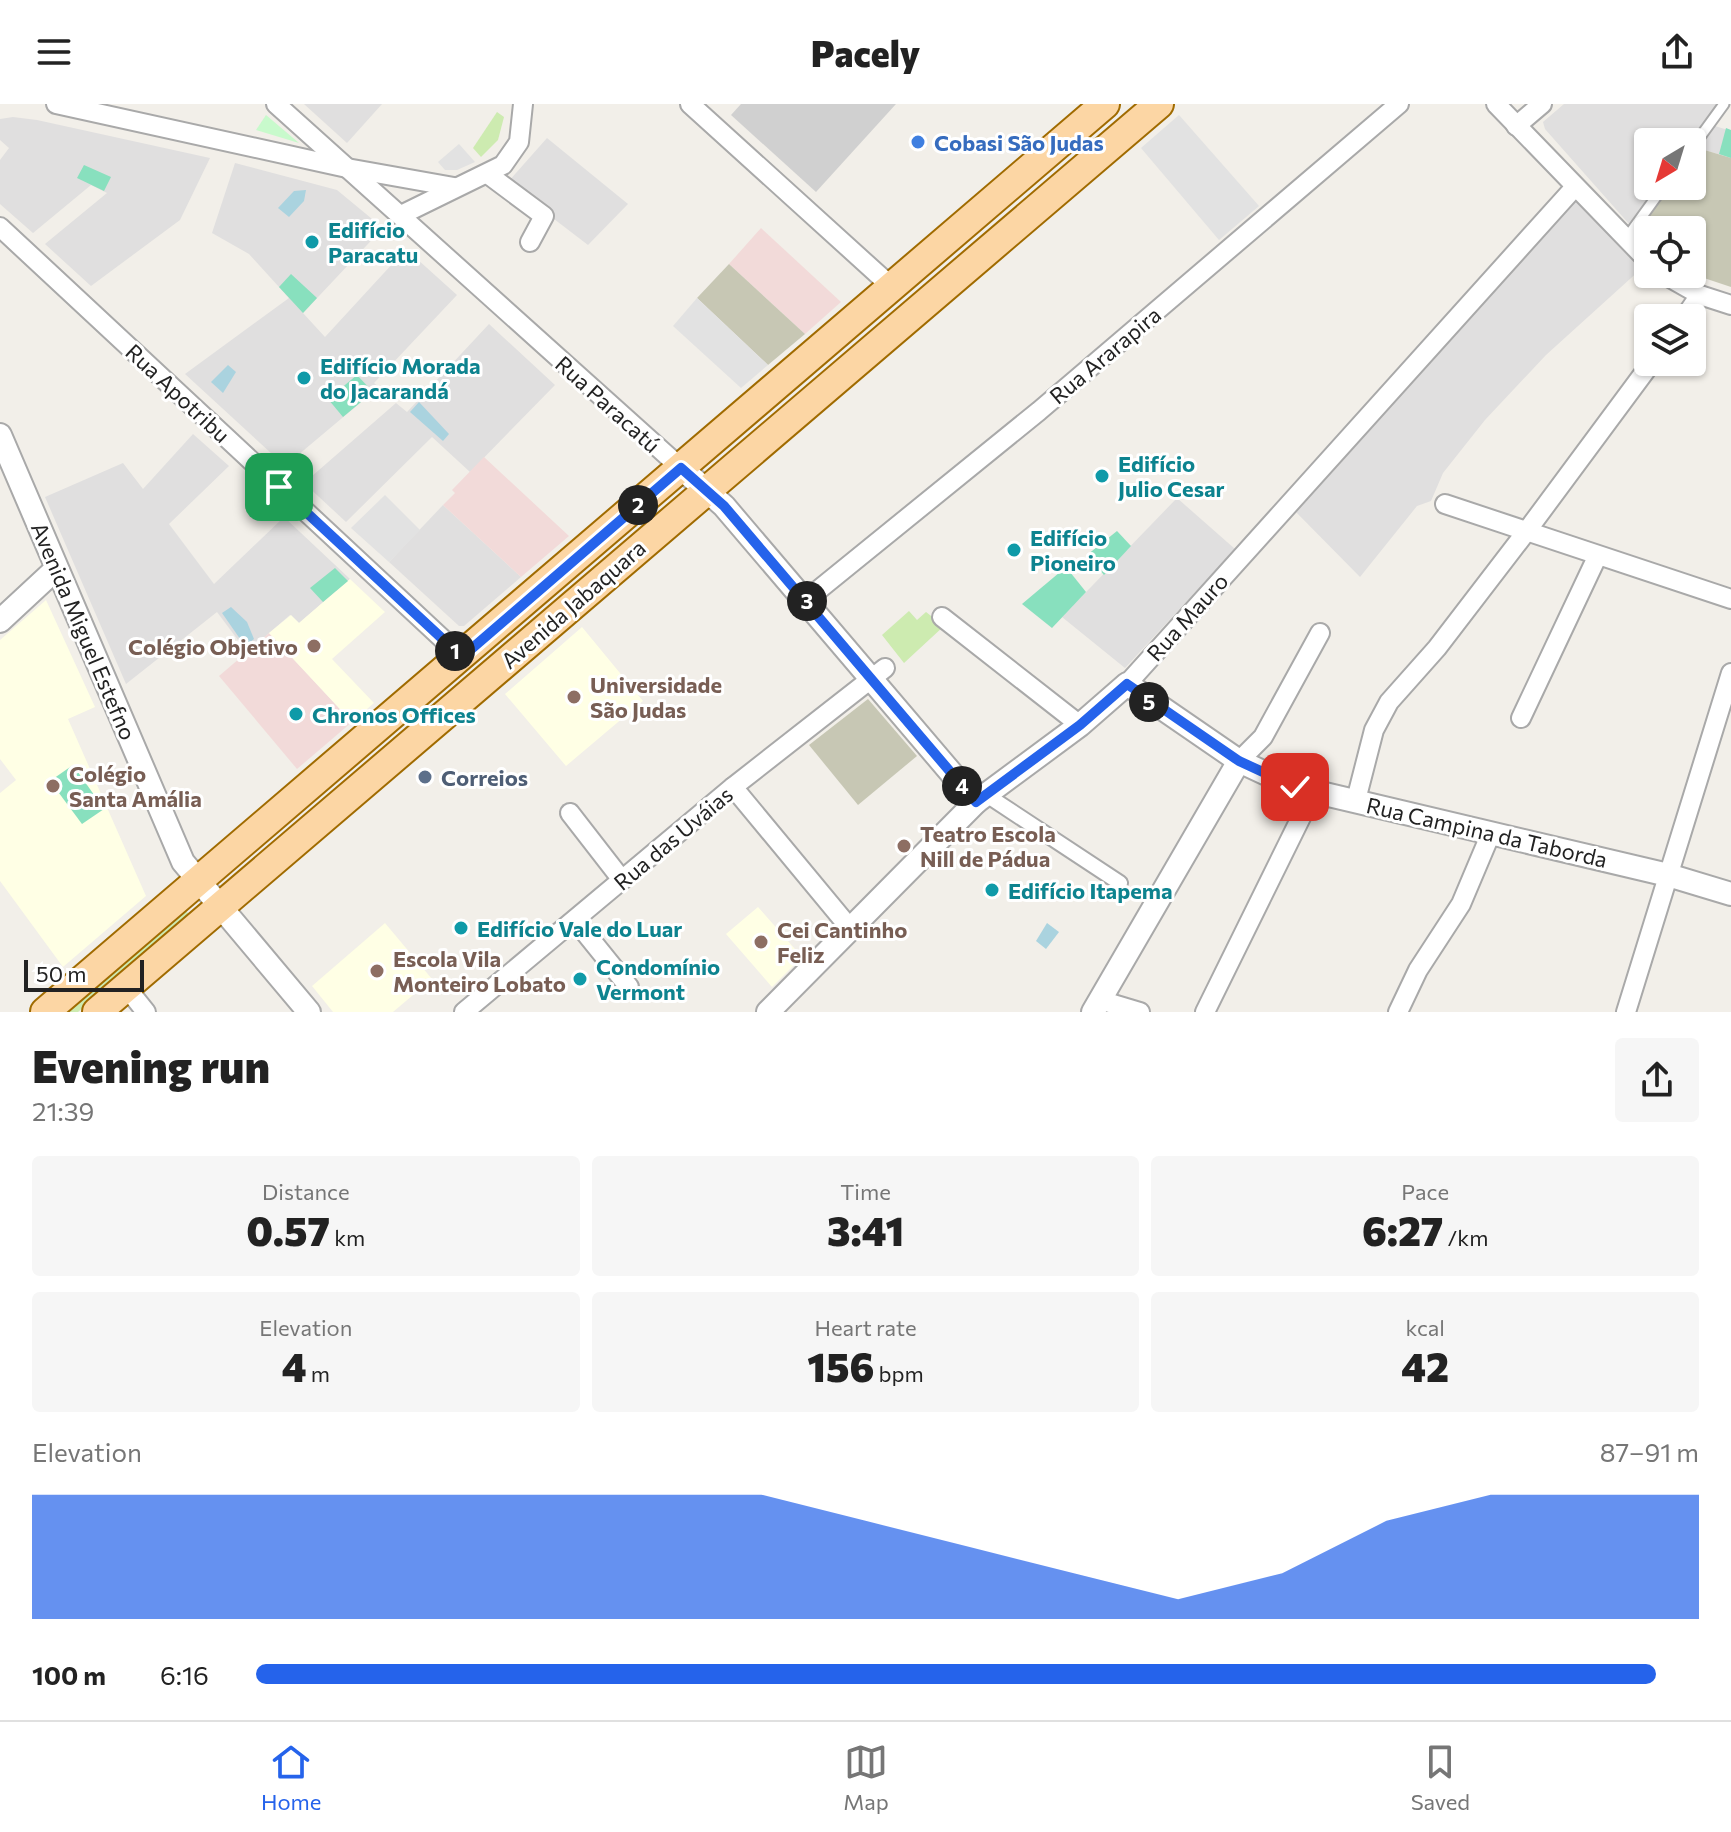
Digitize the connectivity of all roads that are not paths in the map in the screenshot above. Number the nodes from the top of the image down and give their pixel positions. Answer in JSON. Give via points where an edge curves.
{"nodes":[{"id":1,"x":56,"y":104,"type":"edge"},
{"id":2,"x":276,"y":104,"type":"edge"},
{"id":3,"x":523,"y":104,"type":"edge"},
{"id":4,"x":690,"y":104,"type":"edge"},
{"id":5,"x":1105,"y":104,"type":"edge"},
{"id":6,"x":1159,"y":104,"type":"edge"},
{"id":7,"x":1399,"y":104,"type":"edge"},
{"id":8,"x":1496,"y":104,"type":"edge"},
{"id":9,"x":1542,"y":104,"type":"edge"},
{"id":10,"x":1724,"y":104,"type":"edge"},
{"id":11,"x":1516,"y":126,"type":"junction"},
{"id":12,"x":1706,"y":129,"type":"edge"},
{"id":13,"x":347,"y":168,"type":"junction"},
{"id":14,"x":489,"y":175,"type":"junction"},
{"id":15,"x":454,"y":187,"type":"junction"},
{"id":16,"x":1574,"y":188,"type":"junction"},
{"id":17,"x":1654,"y":200,"type":"edge"},
{"id":18,"x":401,"y":215,"type":"junction"},
{"id":19,"x":0,"y":227,"type":"edge"},
{"id":20,"x":1625,"y":240,"type":"junction"},
{"id":21,"x":530,"y":242,"type":"dead end"},
{"id":22,"x":1634,"y":248,"type":"edge"},
{"id":23,"x":893,"y":288,"type":"junction"},
{"id":24,"x":1688,"y":288,"type":"edge"},
{"id":25,"x":1700,"y":295,"type":"junction"},
{"id":26,"x":1694,"y":304,"type":"edge"},
{"id":27,"x":1731,"y":305,"type":"edge"},
{"id":28,"x":1642,"y":376,"type":"edge"},
{"id":29,"x":0,"y":435,"type":"edge"},
{"id":30,"x":681,"y":468,"type":"junction"},
{"id":31,"x":707,"y":489,"type":"junction"},
{"id":32,"x":1445,"y":504,"type":"dead end"},
{"id":33,"x":1526,"y":532,"type":"junction"},
{"id":34,"x":1597,"y":557,"type":"junction"},
{"id":35,"x":56,"y":569,"type":"junction"},
{"id":36,"x":1731,"y":599,"type":"edge"},
{"id":37,"x":806,"y":600,"type":"junction"},
{"id":38,"x":942,"y":617,"type":"dead end"},
{"id":39,"x":0,"y":621,"type":"edge"},
{"id":40,"x":1320,"y":633,"type":"dead end"},
{"id":41,"x":462,"y":657,"type":"junction"},
{"id":42,"x":879,"y":673,"type":"junction"},
{"id":43,"x":1731,"y":673,"type":"edge"},
{"id":44,"x":1127,"y":684,"type":"junction"},
{"id":45,"x":1521,"y":718,"type":"dead end"},
{"id":46,"x":1080,"y":725,"type":"junction"},
{"id":47,"x":1239,"y":761,"type":"junction"},
{"id":48,"x":733,"y":787,"type":"junction"},
{"id":49,"x":1314,"y":791,"type":"junction"},
{"id":50,"x":981,"y":798,"type":"junction"},
{"id":51,"x":1356,"y":800,"type":"junction"},
{"id":52,"x":570,"y":813,"type":"dead end"},
{"id":53,"x":1491,"y":833,"type":"junction"},
{"id":54,"x":1668,"y":875,"type":"junction"},
{"id":55,"x":622,"y":880,"type":"junction"},
{"id":56,"x":198,"y":881,"type":"junction"},
{"id":57,"x":1120,"y":883,"type":"dead end"},
{"id":58,"x":1731,"y":894,"type":"edge"},
{"id":59,"x":219,"y":907,"type":"junction"},
{"id":60,"x":575,"y":920,"type":"junction"},
{"id":61,"x":849,"y":927,"type":"junction"},
{"id":62,"x":126,"y":987,"type":"junction"},
{"id":63,"x":629,"y":987,"type":"dead end"},
{"id":64,"x":1096,"y":1006,"type":"edge"},
{"id":65,"x":45,"y":1012,"type":"edge"},
{"id":66,"x":97,"y":1012,"type":"edge"},
{"id":67,"x":146,"y":1012,"type":"edge"},
{"id":68,"x":309,"y":1012,"type":"edge"},
{"id":69,"x":464,"y":1012,"type":"edge"},
{"id":70,"x":768,"y":1012,"type":"edge"},
{"id":71,"x":1140,"y":1012,"type":"edge"},
{"id":72,"x":1205,"y":1012,"type":"edge"},
{"id":73,"x":1398,"y":1012,"type":"edge"},
{"id":74,"x":1626,"y":1012,"type":"edge"}],
"edges":[{"from":1,"to":13,"type":"street"},
{"from":2,"to":13,"type":"street","name":"Rua Paracatú"},
{"from":3,"to":14,"type":"street","via":[[519,142]]},
{"from":4,"to":23,"type":"street"},
{"from":5,"to":23,"type":"main road","name":"Avenida Jabaquara"},
{"from":6,"to":31,"type":"main road","name":"Avenida Jabaquara"},
{"from":7,"to":37,"type":"street","name":"Rua Ararapira","via":[[1039,411]]},
{"from":8,"to":11,"type":"street"},
{"from":9,"to":11,"type":"street"},
{"from":10,"to":12,"type":"lane"},
{"from":11,"to":16,"type":"street"},
{"from":13,"to":15,"type":"street"},
{"from":13,"to":18,"type":"street","name":"Rua Paracatú"},
{"from":14,"to":15,"type":"street"},
{"from":14,"to":21,"type":"street","via":[[544,216]]},
{"from":15,"to":18,"type":"street"},
{"from":16,"to":20,"type":"street"},
{"from":16,"to":44,"type":"street","name":"Rua Mauro"},
{"from":17,"to":20,"type":"lane"},
{"from":18,"to":30,"type":"street","name":"Rua Paracatú"},
{"from":19,"to":41,"type":"street","name":"Rua Apotribu"},
{"from":20,"to":22,"type":"street"},
{"from":23,"to":30,"type":"main road","name":"Avenida Jabaquara"},
{"from":24,"to":25,"type":"street"},
{"from":25,"to":26,"type":"street"},
{"from":25,"to":27,"type":"street"},
{"from":28,"to":33,"type":"street"},
{"from":29,"to":35,"type":"street","name":"Avenida Miguel Estefno"},
{"from":30,"to":31,"type":"street","name":"Rua Paracatú"},
{"from":30,"to":41,"type":"main road","name":"Avenida Jabaquara"},
{"from":31,"to":37,"type":"street","name":"Rua Paracatú"},
{"from":31,"to":59,"type":"main road","name":"Avenida Jabaquara"},
{"from":32,"to":33,"type":"street"},
{"from":33,"to":34,"type":"street"},
{"from":33,"to":51,"type":"street","via":[[1379,717]]},
{"from":34,"to":36,"type":"street"},
{"from":34,"to":45,"type":"street"},
{"from":35,"to":39,"type":"street"},
{"from":35,"to":56,"type":"street","name":"Avenida Miguel Estefno","via":[[183,862]]},
{"from":37,"to":42,"type":"street","name":"Rua Paracatú"},
{"from":38,"to":46,"type":"street"},
{"from":40,"to":47,"type":"street","via":[[1263,737]]},
{"from":41,"to":56,"type":"main road","name":"Avenida Jabaquara"},
{"from":42,"to":48,"type":"street","name":"Rua das Uváias"},
{"from":42,"to":50,"type":"street","name":"Rua Paracatú"},
{"from":43,"to":54,"type":"street"},
{"from":44,"to":46,"type":"street","name":"Rua Mauro"},
{"from":44,"to":47,"type":"street","name":"Rua Campina da Taborda"},
{"from":46,"to":50,"type":"street","name":"Rua Mauro"},
{"from":47,"to":49,"type":"street","name":"Rua Campina da Taborda"},
{"from":47,"to":64,"type":"street"},
{"from":48,"to":55,"type":"street","name":"Rua das Uváias"},
{"from":48,"to":61,"type":"street"},
{"from":49,"to":51,"type":"street","name":"Rua Campina da Taborda"},
{"from":49,"to":72,"type":"street"},
{"from":50,"to":57,"type":"street"},
{"from":50,"to":61,"type":"street","name":"Rua Mauro"},
{"from":51,"to":53,"type":"street","name":"Rua Campina da Taborda"},
{"from":52,"to":55,"type":"street"},
{"from":53,"to":54,"type":"street","name":"Rua Campina da Taborda"},
{"from":53,"to":73,"type":"street","via":[[1461,904]]},
{"from":54,"to":58,"type":"street","name":"Rua Campina da Taborda"},
{"from":54,"to":74,"type":"street"},
{"from":55,"to":60,"type":"street","name":"Rua das Uváias"},
{"from":56,"to":59,"type":"street","name":"Avenida Miguel Estefno"},
{"from":56,"to":65,"type":"main road","name":"Avenida Jabaquara"},
{"from":59,"to":62,"type":"main road","name":"Avenida Jabaquara"},
{"from":59,"to":68,"type":"street","name":"Avenida Miguel Estefno"},
{"from":60,"to":63,"type":"street"},
{"from":60,"to":69,"type":"street","name":"Rua das Uváias"},
{"from":61,"to":70,"type":"street","name":"Rua Mauro"},
{"from":62,"to":66,"type":"main road","name":"Avenida Jabaquara"},
{"from":62,"to":67,"type":"street"},
{"from":64,"to":71,"type":"street"}]}
